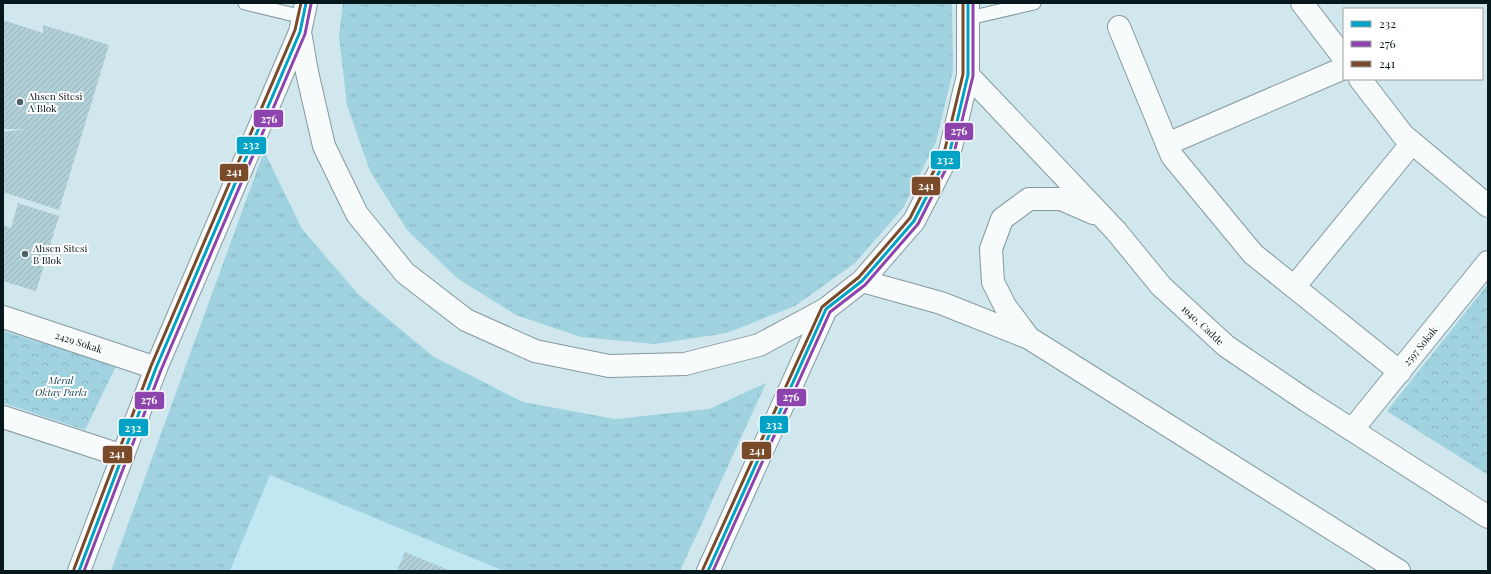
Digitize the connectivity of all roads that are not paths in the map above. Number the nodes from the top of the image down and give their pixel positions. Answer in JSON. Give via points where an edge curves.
{"nodes":[{"id":1,"x":245,"y":3,"type":"edge"},
{"id":2,"x":1034,"y":3,"type":"edge"},
{"id":3,"x":1302,"y":3,"type":"edge"},
{"id":4,"x":969,"y":11,"type":"edge"},
{"id":5,"x":303,"y":17,"type":"edge"},
{"id":6,"x":1119,"y":27,"type":"dead end"},
{"id":7,"x":1343,"y":57,"type":"edge"},
{"id":8,"x":1343,"y":68,"type":"edge"},
{"id":9,"x":968,"y":75,"type":"junction"},
{"id":10,"x":1361,"y":80,"type":"edge"},
{"id":11,"x":1412,"y":143,"type":"junction"},
{"id":12,"x":1167,"y":144,"type":"junction"},
{"id":13,"x":1488,"y":206,"type":"edge"},
{"id":14,"x":1116,"y":231,"type":"junction"},
{"id":15,"x":1488,"y":262,"type":"edge"},
{"id":16,"x":862,"y":281,"type":"junction"},
{"id":17,"x":1294,"y":287,"type":"junction"},
{"id":18,"x":826,"y":309,"type":"junction"},
{"id":19,"x":3,"y":317,"type":"edge"},
{"id":20,"x":1029,"y":338,"type":"junction"},
{"id":21,"x":156,"y":368,"type":"junction"},
{"id":22,"x":1400,"y":372,"type":"junction"},
{"id":23,"x":3,"y":417,"type":"edge"},
{"id":24,"x":1352,"y":430,"type":"junction"},
{"id":25,"x":123,"y":456,"type":"junction"},
{"id":26,"x":1488,"y":517,"type":"edge"},
{"id":27,"x":79,"y":571,"type":"edge"},
{"id":28,"x":708,"y":571,"type":"edge"},
{"id":29,"x":1399,"y":571,"type":"edge"}],
"edges":[{"from":1,"to":5,"type":"lane"},
{"from":2,"to":4,"type":"lane"},
{"from":3,"to":7,"type":"main road"},
{"from":4,"to":9,"type":"main road"},
{"from":5,"to":18,"type":"main road","via":[[307,72],[324,146],[357,214],[405,273],[466,320],[535,351],[609,366],[686,364],[759,345]]},
{"from":5,"to":21,"type":"main road"},
{"from":6,"to":12,"type":"main road"},
{"from":8,"to":12,"type":"main road"},
{"from":9,"to":14,"type":"main road","name":"1940. Cadde"},
{"from":9,"to":16,"type":"main road","via":[[950,151],[914,221]]},
{"from":10,"to":11,"type":"main road"},
{"from":11,"to":13,"type":"main road"},
{"from":11,"to":17,"type":"main road"},
{"from":12,"to":17,"type":"main road","via":[[1172,156],[1253,254]]},
{"from":14,"to":20,"type":"main road","via":[[1090,211],[1061,199],[1030,199],[1002,219],[991,249],[993,282],[1005,306]]},
{"from":14,"to":24,"type":"main road","name":"1940. Cadde","via":[[1161,286],[1226,346]]},
{"from":15,"to":22,"type":"main road","name":"2597 Sokak"},
{"from":16,"to":18,"type":"main road"},
{"from":16,"to":20,"type":"main road","via":[[941,303]]},
{"from":17,"to":22,"type":"main road"},
{"from":18,"to":28,"type":"main road"},
{"from":19,"to":21,"type":"main road","name":"2429 Sokak"},
{"from":20,"to":29,"type":"main road"},
{"from":21,"to":25,"type":"main road"},
{"from":22,"to":24,"type":"main road","name":"2597 Sokak"},
{"from":23,"to":25,"type":"main road"},
{"from":24,"to":26,"type":"main road","name":"1940. Cadde"},
{"from":25,"to":27,"type":"main road"}]}
